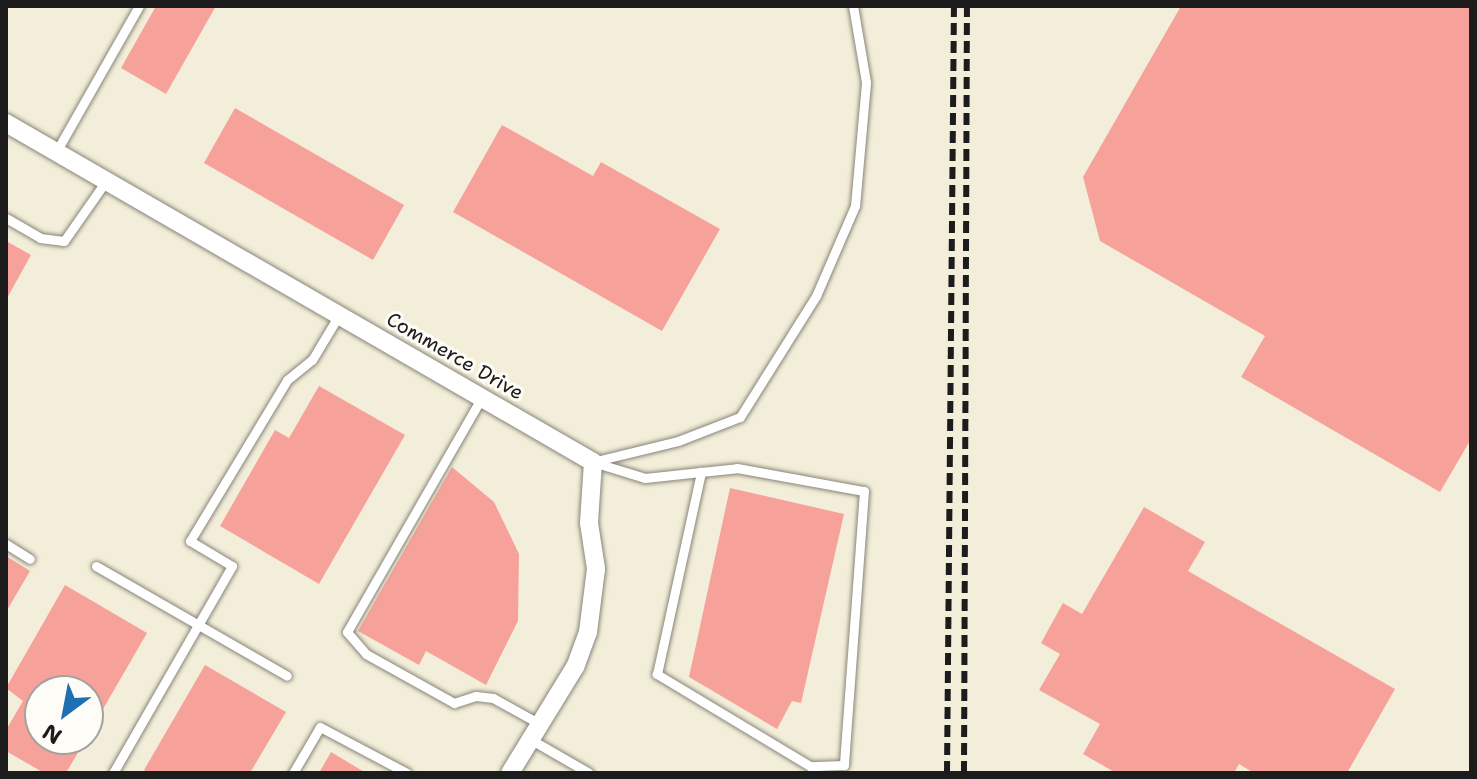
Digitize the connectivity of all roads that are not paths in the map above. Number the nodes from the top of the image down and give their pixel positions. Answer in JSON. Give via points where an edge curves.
{"nodes":[{"id":1,"x":139,"y":6,"type":"edge"},
{"id":2,"x":853,"y":6,"type":"edge"},
{"id":3,"x":6,"y":123,"type":"edge"},
{"id":4,"x":56,"y":152,"type":"junction"},
{"id":5,"x":106,"y":181,"type":"junction"},
{"id":6,"x":6,"y":218,"type":"edge"},
{"id":7,"x":339,"y":315,"type":"junction"},
{"id":8,"x":482,"y":397,"type":"junction"},
{"id":9,"x":593,"y":462,"type":"junction"},
{"id":10,"x":701,"y":472,"type":"junction"},
{"id":11,"x":6,"y":544,"type":"edge"},
{"id":12,"x":30,"y":559,"type":"dead end"},
{"id":13,"x":96,"y":566,"type":"dead end"},
{"id":14,"x":198,"y":623,"type":"junction"},
{"id":15,"x":287,"y":676,"type":"dead end"},
{"id":16,"x":535,"y":732,"type":"junction"},
{"id":17,"x":113,"y":773,"type":"edge"},
{"id":18,"x":293,"y":773,"type":"edge"},
{"id":19,"x":407,"y":773,"type":"edge"},
{"id":20,"x":510,"y":773,"type":"edge"},
{"id":21,"x":589,"y":773,"type":"edge"}],
"edges":[{"from":1,"to":4,"type":"lane"},
{"from":2,"to":9,"type":"lane","via":[[866,82],[855,206],[816,296],[740,417],[678,441]]},
{"from":3,"to":4,"type":"street","name":"Commerce Drive"},
{"from":4,"to":5,"type":"street","name":"Commerce Drive"},
{"from":5,"to":6,"type":"lane","via":[[64,241],[40,238]]},
{"from":5,"to":7,"type":"street","name":"Commerce Drive"},
{"from":7,"to":8,"type":"street","name":"Commerce Drive"},
{"from":7,"to":14,"type":"lane","via":[[312,360],[287,380],[190,541],[232,566]]},
{"from":8,"to":9,"type":"street","name":"Commerce Drive"},
{"from":8,"to":16,"type":"lane","via":[[347,632],[366,654],[454,703],[476,696],[493,698]]},
{"from":9,"to":10,"type":"lane","via":[[645,478]]},
{"from":9,"to":16,"type":"street","via":[[589,523],[596,569],[590,621],[575,667]]},
{"from":10,"to":10,"type":"lane","via":[[737,468],[864,491],[844,765],[810,766],[657,674]]},
{"from":11,"to":12,"type":"lane"},
{"from":13,"to":14,"type":"lane"},
{"from":14,"to":15,"type":"lane"},
{"from":14,"to":17,"type":"lane"},
{"from":16,"to":20,"type":"street"},
{"from":16,"to":21,"type":"lane"},
{"from":18,"to":19,"type":"lane","via":[[320,727]]}]}
